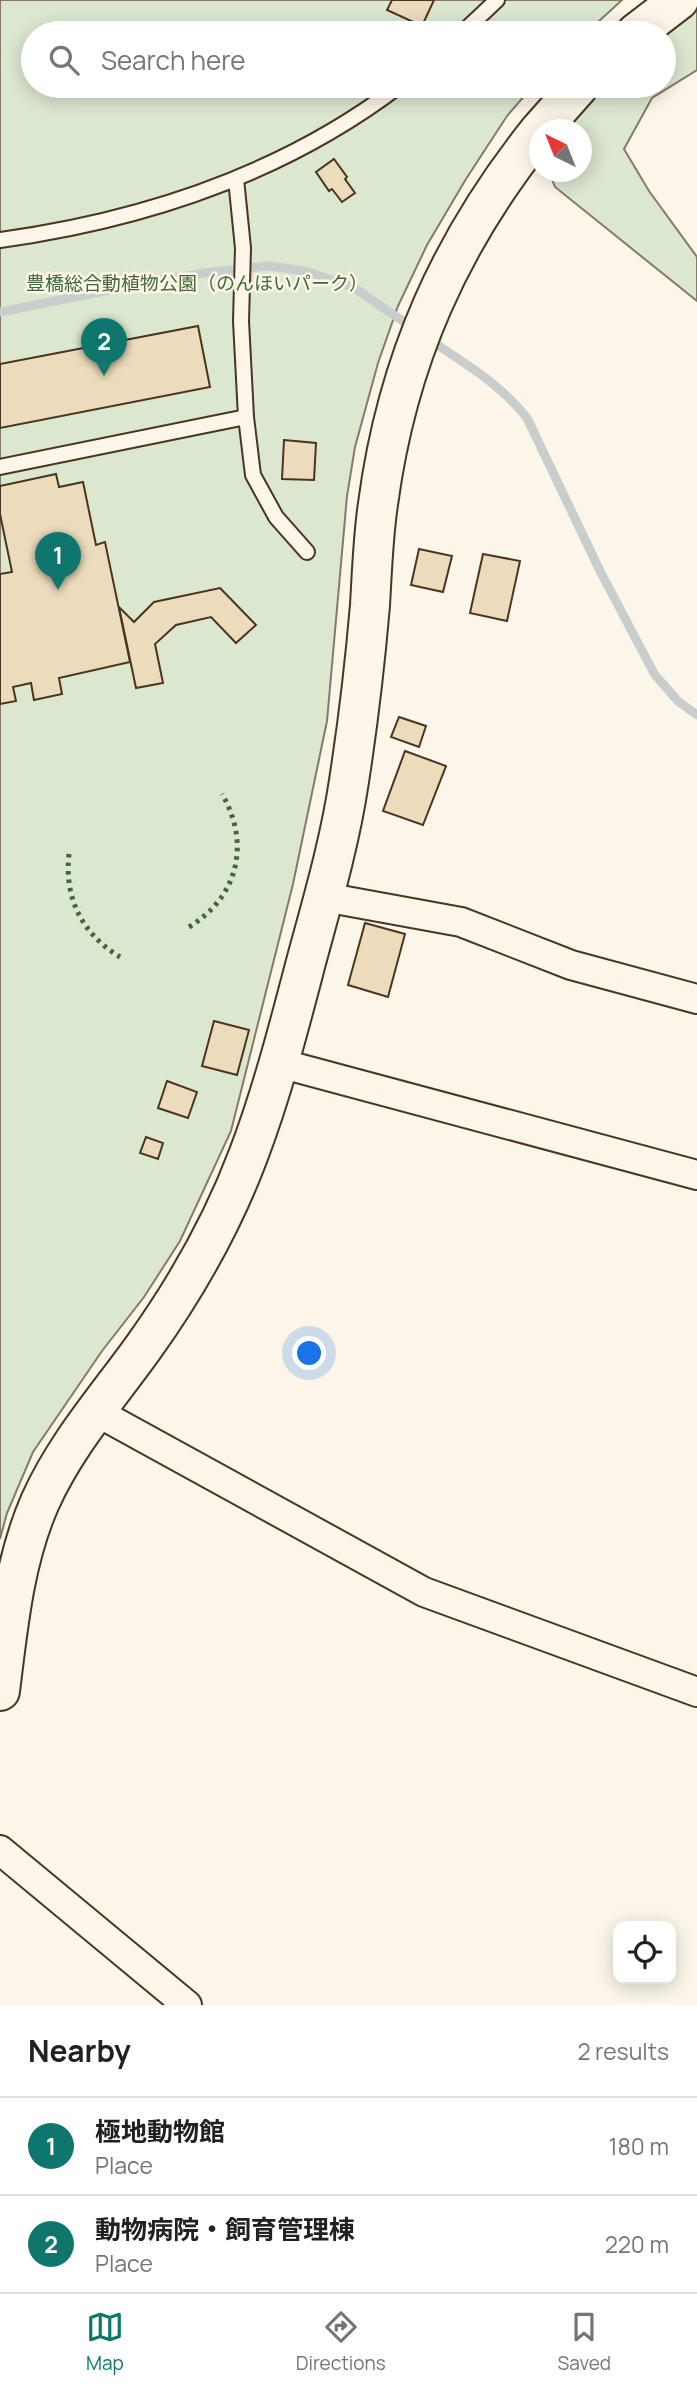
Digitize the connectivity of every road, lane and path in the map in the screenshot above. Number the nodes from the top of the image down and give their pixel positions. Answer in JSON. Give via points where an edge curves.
{"nodes":[{"id":1,"x":497,"y":0,"type":"edge"},
{"id":2,"x":679,"y":0,"type":"edge"},
{"id":3,"x":475,"y":21,"type":"edge"},
{"id":4,"x":652,"y":21,"type":"edge"},
{"id":5,"x":381,"y":98,"type":"edge"},
{"id":6,"x":568,"y":98,"type":"edge"},
{"id":7,"x":550,"y":119,"type":"edge"},
{"id":8,"x":529,"y":144,"type":"edge"},
{"id":9,"x":236,"y":179,"type":"junction"},
{"id":10,"x":0,"y":240,"type":"edge"},
{"id":11,"x":246,"y":417,"type":"junction"},
{"id":12,"x":0,"y":467,"type":"edge"},
{"id":13,"x":307,"y":551,"type":"dead end"},
{"id":14,"x":324,"y":897,"type":"junction"},
{"id":15,"x":697,"y":999,"type":"edge"},
{"id":16,"x":279,"y":1063,"type":"junction"},
{"id":17,"x":697,"y":1175,"type":"edge"},
{"id":18,"x":95,"y":1410,"type":"junction"},
{"id":19,"x":0,"y":1691,"type":"edge"},
{"id":20,"x":697,"y":1692,"type":"edge"},
{"id":21,"x":0,"y":1850,"type":"edge"},
{"id":22,"x":187,"y":2005,"type":"edge"}],
"edges":[{"from":1,"to":3,"type":"lane"},
{"from":2,"to":4,"type":"street"},
{"from":5,"to":9,"type":"lane","via":[[307,146]]},
{"from":6,"to":7,"type":"street"},
{"from":8,"to":14,"type":"street","via":[[486,201],[460,247],[422,330],[394,416],[377,508],[349,784]]},
{"from":9,"to":10,"type":"lane","via":[[127,215]]},
{"from":9,"to":11,"type":"lane","via":[[243,248]]},
{"from":11,"to":12,"type":"lane"},
{"from":11,"to":13,"type":"lane","via":[[253,475],[276,517]]},
{"from":14,"to":15,"type":"street","via":[[461,922],[570,965]]},
{"from":14,"to":16,"type":"street"},
{"from":16,"to":17,"type":"street"},
{"from":16,"to":18,"type":"street","via":[[249,1154],[202,1257],[149,1339]]},
{"from":18,"to":19,"type":"street","via":[[60,1463],[24,1546],[10,1609]]},
{"from":18,"to":20,"type":"street","via":[[424,1592]]},
{"from":21,"to":22,"type":"street"}]}
